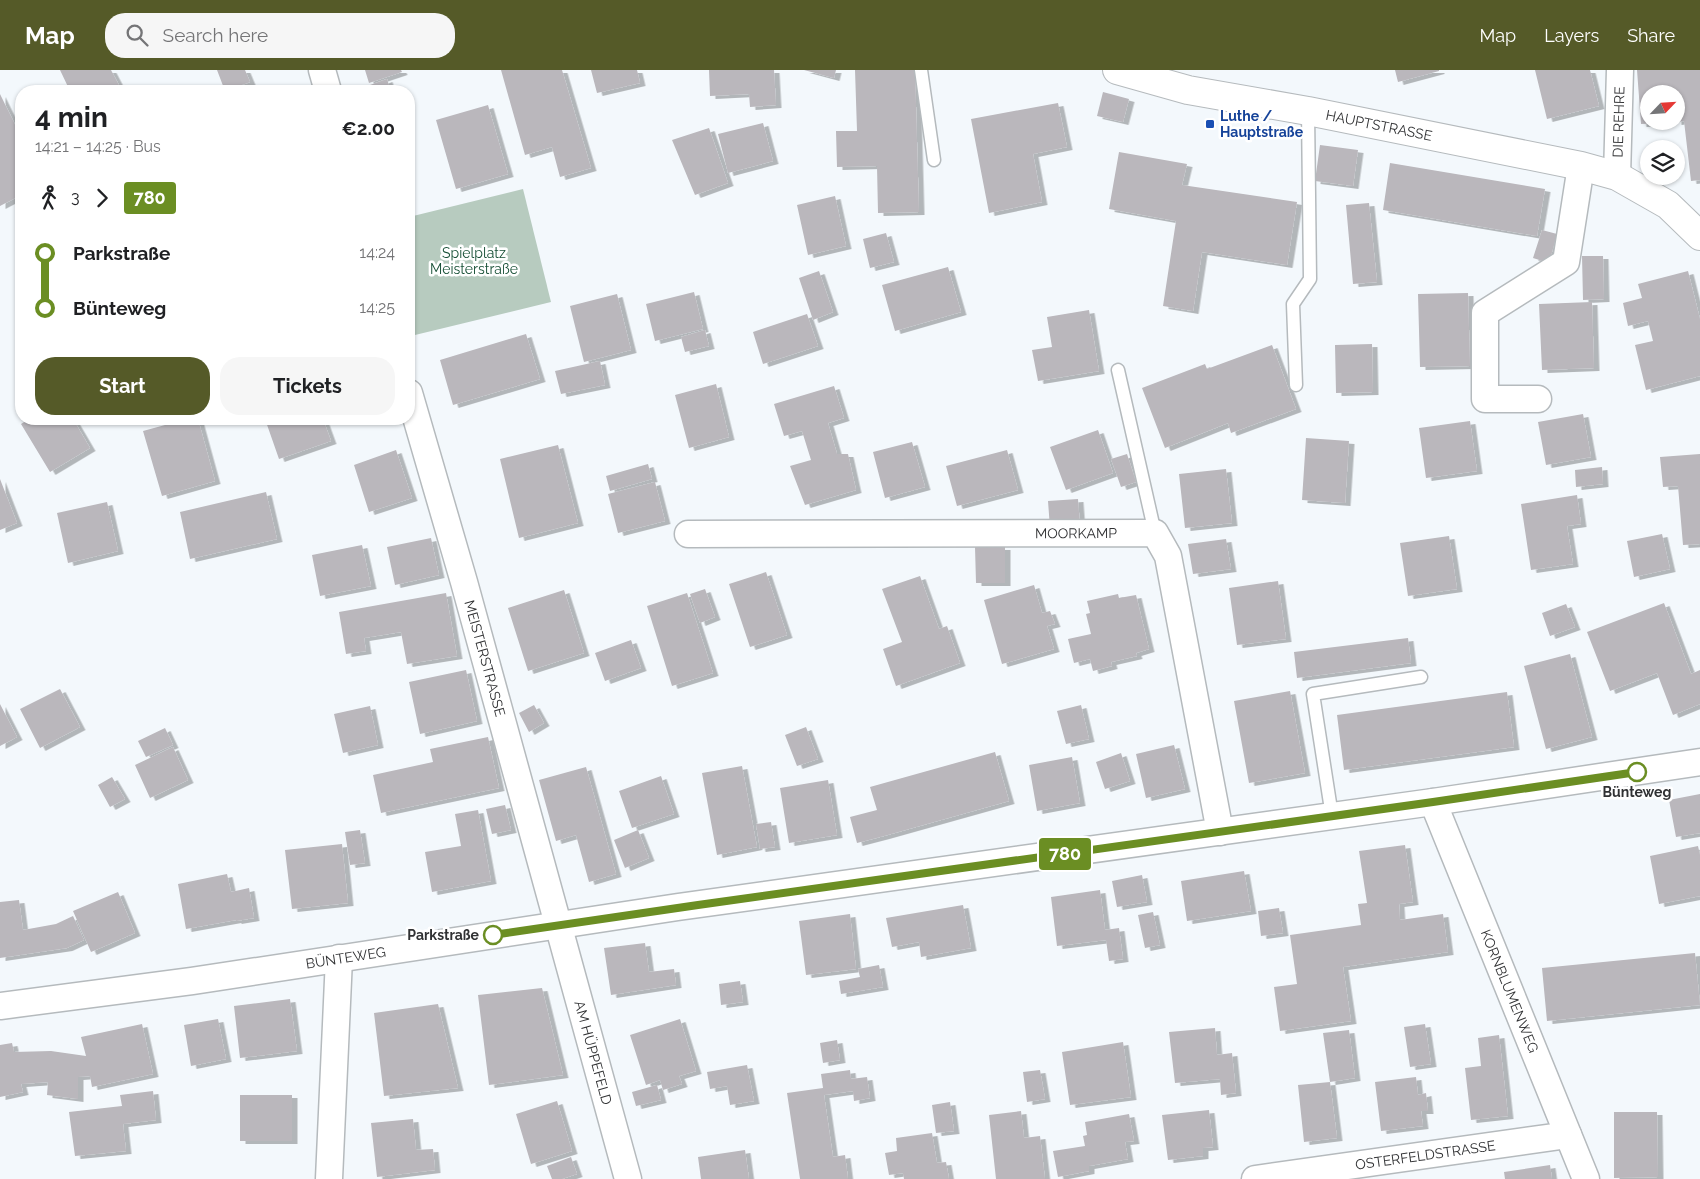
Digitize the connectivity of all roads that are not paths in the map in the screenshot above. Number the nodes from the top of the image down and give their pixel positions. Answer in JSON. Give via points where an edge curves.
{"nodes":[{"id":1,"x":322,"y":70,"type":"edge"},
{"id":2,"x":921,"y":70,"type":"edge"},
{"id":3,"x":1117,"y":70,"type":"edge"},
{"id":4,"x":1620,"y":70,"type":"edge"},
{"id":5,"x":326,"y":85,"type":"edge"},
{"id":6,"x":1308,"y":111,"type":"junction"},
{"id":7,"x":934,"y":160,"type":"dead end"},
{"id":8,"x":1582,"y":166,"type":"junction"},
{"id":9,"x":1617,"y":176,"type":"junction"},
{"id":10,"x":1700,"y":236,"type":"edge"},
{"id":11,"x":1118,"y":370,"type":"dead end"},
{"id":12,"x":1296,"y":386,"type":"dead end"},
{"id":13,"x":1538,"y":399,"type":"dead end"},
{"id":14,"x":415,"y":414,"type":"edge"},
{"id":15,"x":1155,"y":533,"type":"junction"},
{"id":16,"x":688,"y":534,"type":"dead end"},
{"id":17,"x":1421,"y":677,"type":"dead end"},
{"id":18,"x":1700,"y":762,"type":"edge"},
{"id":19,"x":1433,"y":802,"type":"junction"},
{"id":20,"x":1332,"y":816,"type":"junction"},
{"id":21,"x":1220,"y":832,"type":"junction"},
{"id":22,"x":559,"y":925,"type":"junction"},
{"id":23,"x":339,"y":958,"type":"junction"},
{"id":24,"x":0,"y":1006,"type":"edge"},
{"id":25,"x":1568,"y":1135,"type":"junction"},
{"id":26,"x":329,"y":1179,"type":"edge"},
{"id":27,"x":628,"y":1179,"type":"edge"},
{"id":28,"x":1255,"y":1179,"type":"edge"},
{"id":29,"x":1586,"y":1179,"type":"edge"}],
"edges":[{"from":1,"to":5,"type":"street"},
{"from":2,"to":7,"type":"lane"},
{"from":3,"to":6,"type":"street","name":"HAUPTSTRASSE","via":[[1188,90]]},
{"from":4,"to":9,"type":"street","name":"DIE REHRE"},
{"from":6,"to":8,"type":"street","name":"HAUPTSTRASSE"},
{"from":6,"to":12,"type":"lane","via":[[1310,279],[1293,304]]},
{"from":8,"to":9,"type":"street","name":"HAUPTSTRASSE"},
{"from":8,"to":13,"type":"street","via":[[1566,262],[1485,313],[1485,399]]},
{"from":9,"to":10,"type":"street","name":"HAUPTSTRASSE","via":[[1668,205]]},
{"from":11,"to":15,"type":"lane"},
{"from":14,"to":22,"type":"street","name":"MEISTERSTRASSE"},
{"from":15,"to":16,"type":"street","name":"MOORKAMP"},
{"from":15,"to":21,"type":"street","via":[[1168,556]]},
{"from":17,"to":20,"type":"lane","via":[[1314,694]]},
{"from":18,"to":19,"type":"street","name":"BÜNTEWEG"},
{"from":19,"to":20,"type":"street","name":"BÜNTEWEG"},
{"from":19,"to":25,"type":"street","name":"KORNBLUMENWEG"},
{"from":20,"to":21,"type":"street","name":"BÜNTEWEG"},
{"from":21,"to":22,"type":"street","name":"BÜNTEWEG"},
{"from":22,"to":23,"type":"street","name":"BÜNTEWEG"},
{"from":22,"to":27,"type":"street","name":"AM HÜPPEFELD"},
{"from":23,"to":24,"type":"street","name":"BÜNTEWEG"},
{"from":23,"to":26,"type":"street"},
{"from":25,"to":28,"type":"street","name":"OSTERFELDSTRASSE"},
{"from":25,"to":29,"type":"street","name":"KORNBLUMENWEG"}]}
